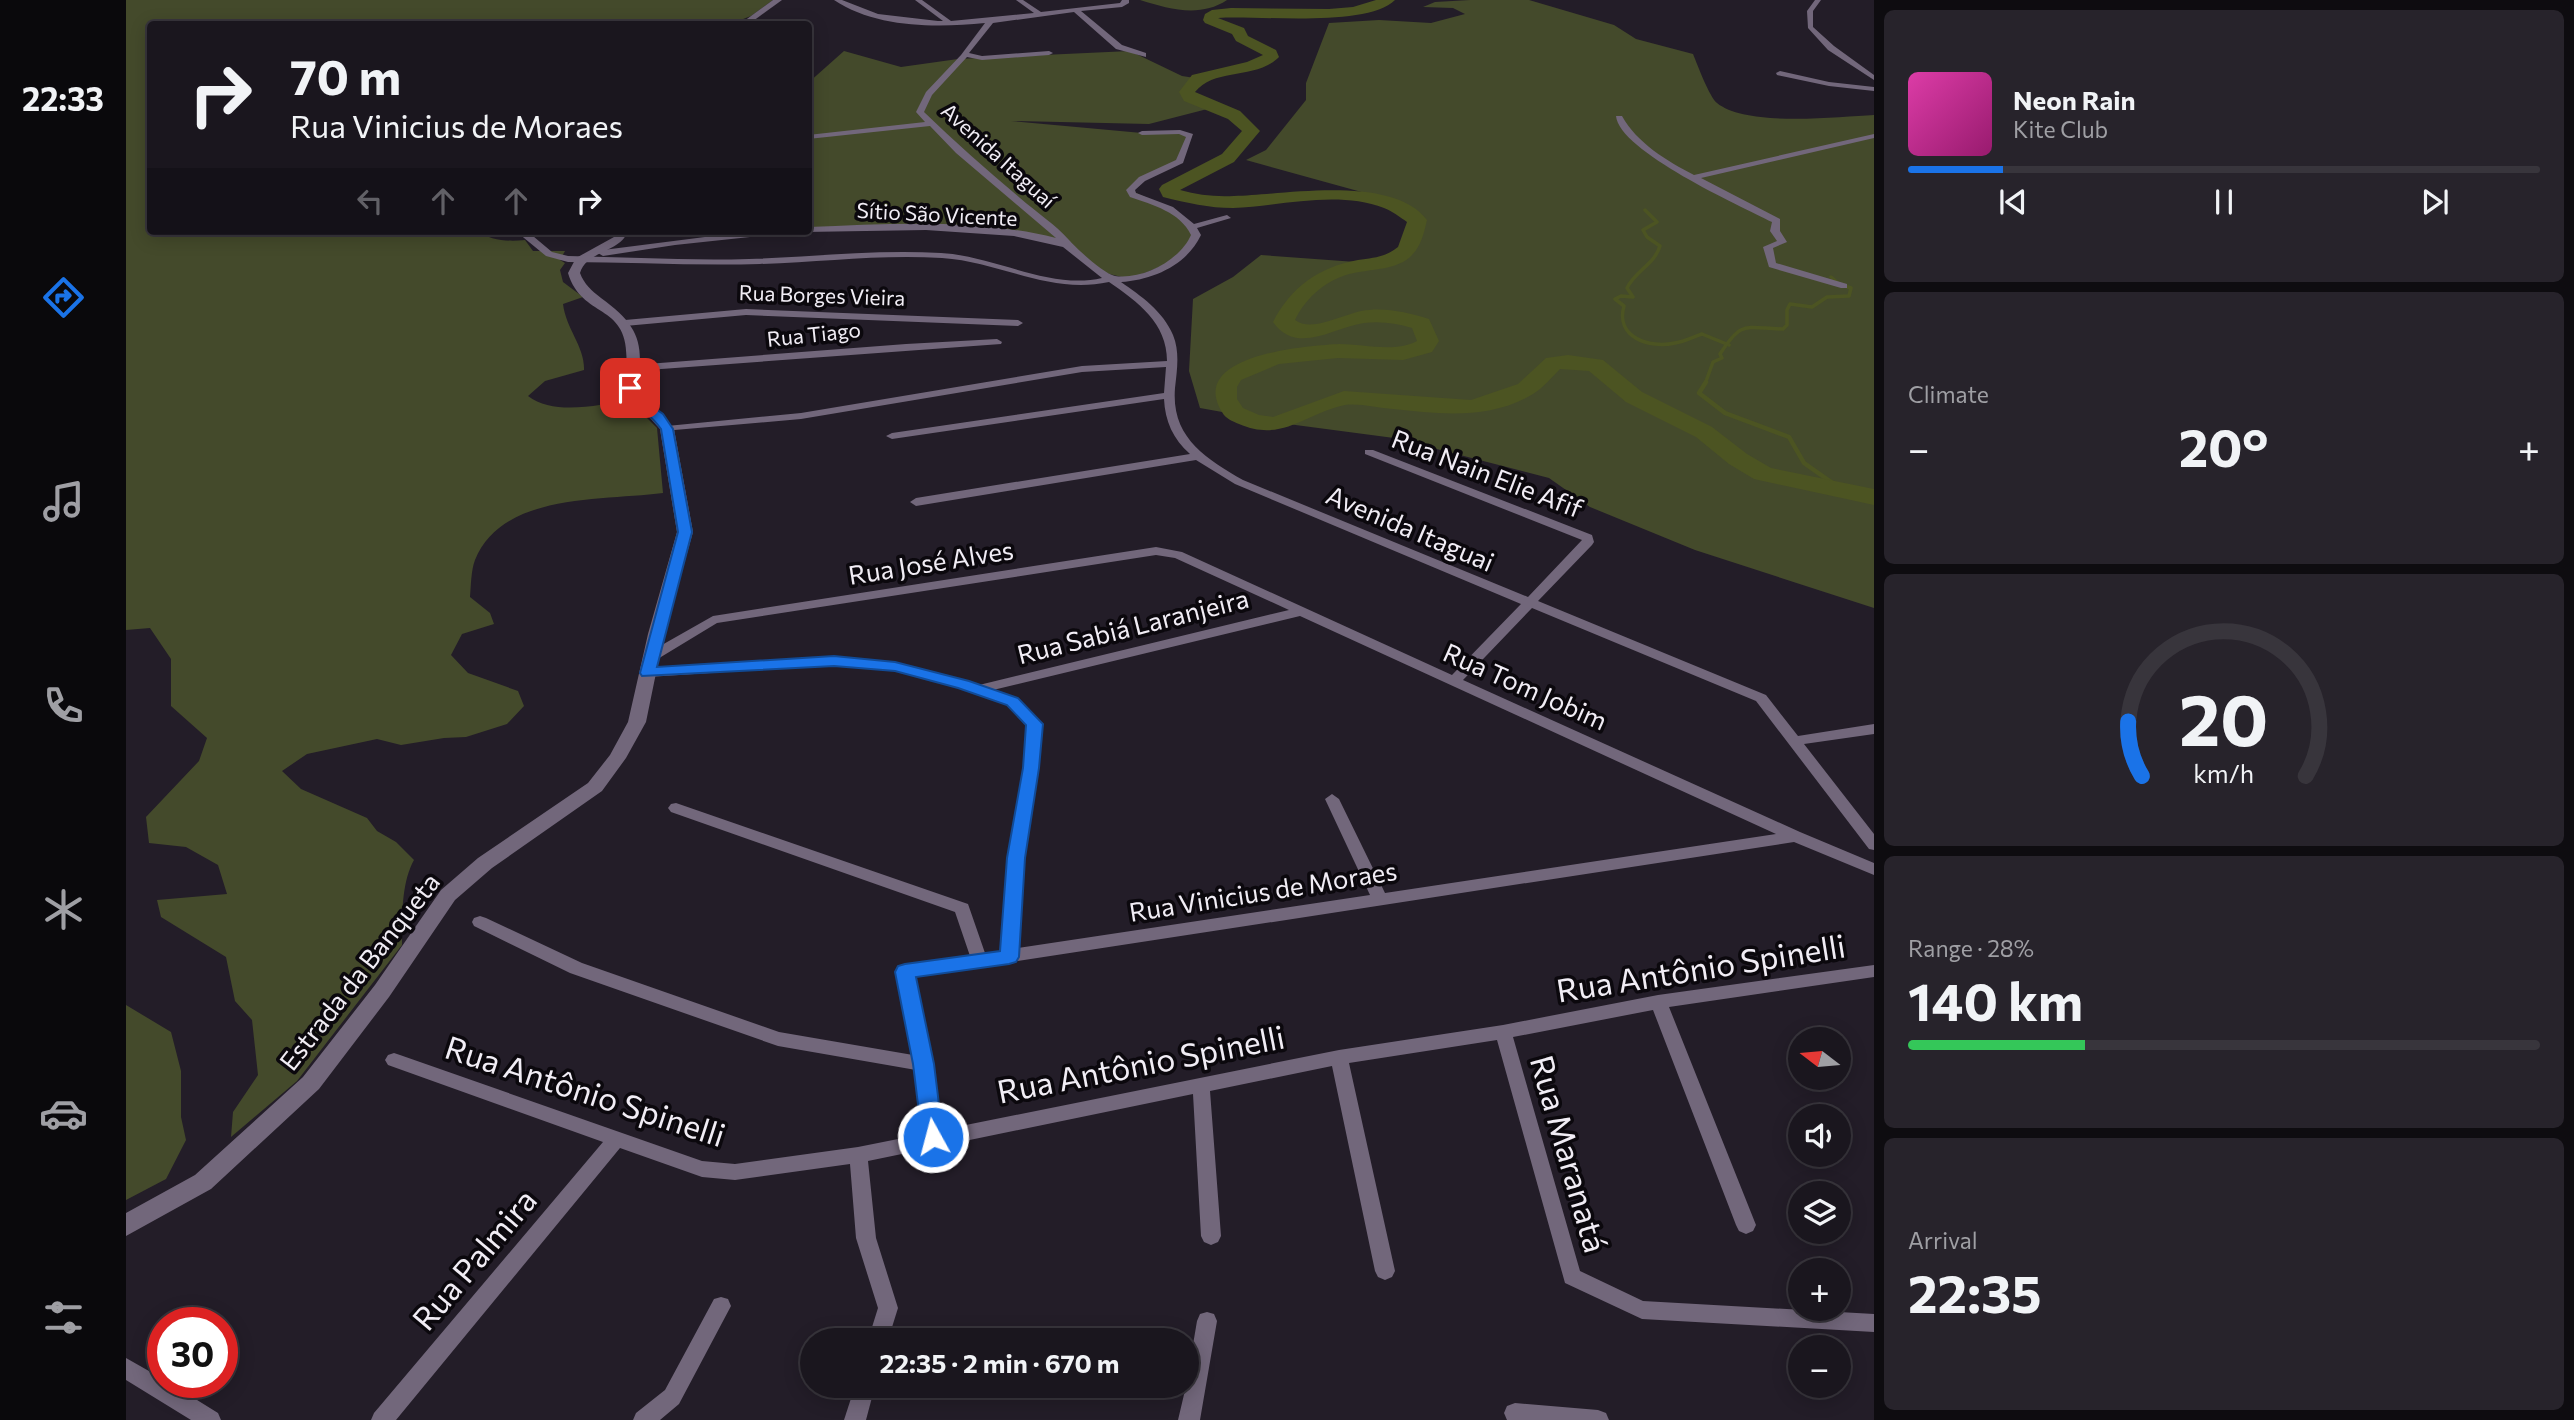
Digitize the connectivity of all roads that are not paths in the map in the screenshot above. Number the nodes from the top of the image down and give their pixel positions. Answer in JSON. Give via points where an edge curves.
{"nodes":[{"id":1,"x":778,"y":0,"type":"edge"},
{"id":2,"x":837,"y":0,"type":"edge"},
{"id":3,"x":918,"y":0,"type":"edge"},
{"id":4,"x":1019,"y":0,"type":"edge"},
{"id":5,"x":1125,"y":0,"type":"edge"},
{"id":6,"x":1818,"y":0,"type":"edge"},
{"id":7,"x":1111,"y":2,"type":"edge"},
{"id":8,"x":1077,"y":10,"type":"junction"},
{"id":9,"x":1040,"y":14,"type":"junction"},
{"id":10,"x":991,"y":20,"type":"junction"},
{"id":11,"x":748,"y":21,"type":"edge"},
{"id":12,"x":948,"y":22,"type":"junction"},
{"id":13,"x":1049,"y":53,"type":"dead end"},
{"id":14,"x":965,"y":55,"type":"junction"},
{"id":15,"x":1143,"y":55,"type":"dead end"},
{"id":16,"x":1780,"y":73,"type":"dead end"},
{"id":17,"x":1874,"y":78,"type":"edge"},
{"id":18,"x":1874,"y":89,"type":"edge"},
{"id":19,"x":1619,"y":118,"type":"dead end"},
{"id":20,"x":929,"y":124,"type":"junction"},
{"id":21,"x":1142,"y":133,"type":"dead end"},
{"id":22,"x":1874,"y":136,"type":"edge"},
{"id":23,"x":812,"y":137,"type":"edge"},
{"id":24,"x":1691,"y":178,"type":"junction"},
{"id":25,"x":1227,"y":218,"type":"dead end"},
{"id":26,"x":1191,"y":227,"type":"junction"},
{"id":27,"x":812,"y":230,"type":"edge"},
{"id":28,"x":526,"y":235,"type":"edge"},
{"id":29,"x":620,"y":235,"type":"edge"},
{"id":30,"x":739,"y":235,"type":"edge"},
{"id":31,"x":1073,"y":249,"type":"junction"},
{"id":32,"x":587,"y":257,"type":"junction"},
{"id":33,"x":1111,"y":279,"type":"junction"},
{"id":34,"x":1844,"y":286,"type":"dead end"},
{"id":35,"x":625,"y":323,"type":"junction"},
{"id":36,"x":1018,"y":323,"type":"dead end"},
{"id":37,"x":997,"y":342,"type":"dead end"},
{"id":38,"x":1171,"y":364,"type":"junction"},
{"id":39,"x":634,"y":368,"type":"junction"},
{"id":40,"x":1169,"y":395,"type":"junction"},
{"id":41,"x":667,"y":429,"type":"junction"},
{"id":42,"x":892,"y":436,"type":"dead end"},
{"id":43,"x":1369,"y":452,"type":"dead end"},
{"id":44,"x":1199,"y":456,"type":"junction"},
{"id":45,"x":916,"y":502,"type":"dead end"},
{"id":46,"x":1156,"y":551,"type":"joint"},
{"id":47,"x":1529,"y":603,"type":"junction"},
{"id":48,"x":1299,"y":612,"type":"junction"},
{"id":49,"x":649,"y":665,"type":"junction"},
{"id":50,"x":1454,"y":681,"type":"junction"},
{"id":51,"x":979,"y":690,"type":"junction"},
{"id":52,"x":1874,"y":729,"type":"edge"},
{"id":53,"x":1794,"y":741,"type":"junction"},
{"id":54,"x":1332,"y":799,"type":"dead end"},
{"id":55,"x":676,"y":808,"type":"dead end"},
{"id":56,"x":1795,"y":836,"type":"junction"},
{"id":57,"x":1874,"y":845,"type":"edge"},
{"id":58,"x":1874,"y":869,"type":"edge"},
{"id":59,"x":1379,"y":898,"type":"junction"},
{"id":60,"x":480,"y":922,"type":"dead end"},
{"id":61,"x":1009,"y":957,"type":"junction"},
{"id":62,"x":980,"y":962,"type":"junction"},
{"id":63,"x":1874,"y":971,"type":"edge"},
{"id":64,"x":1658,"y":1002,"type":"junction"},
{"id":65,"x":1503,"y":1032,"type":"junction"},
{"id":66,"x":1339,"y":1057,"type":"junction"},
{"id":67,"x":394,"y":1060,"type":"dead end"},
{"id":68,"x":923,"y":1064,"type":"junction"},
{"id":69,"x":1201,"y":1084,"type":"junction"},
{"id":70,"x":933,"y":1137,"type":"junction"},
{"id":71,"x":616,"y":1140,"type":"junction"},
{"id":72,"x":858,"y":1155,"type":"junction"},
{"id":73,"x":126,"y":1225,"type":"edge"},
{"id":74,"x":1746,"y":1225,"type":"dead end"},
{"id":75,"x":1211,"y":1236,"type":"dead end"},
{"id":76,"x":1385,"y":1271,"type":"dead end"},
{"id":77,"x":721,"y":1306,"type":"dead end"},
{"id":78,"x":1207,"y":1321,"type":"dead end"},
{"id":79,"x":1874,"y":1323,"type":"edge"},
{"id":80,"x":882,"y":1328,"type":"edge"},
{"id":81,"x":126,"y":1368,"type":"edge"},
{"id":82,"x":861,"y":1398,"type":"edge"},
{"id":83,"x":1515,"y":1413,"type":"dead end"},
{"id":84,"x":210,"y":1420,"type":"edge"},
{"id":85,"x":382,"y":1420,"type":"edge"},
{"id":86,"x":644,"y":1420,"type":"edge"},
{"id":87,"x":855,"y":1420,"type":"edge"},
{"id":88,"x":1189,"y":1420,"type":"edge"},
{"id":89,"x":1598,"y":1420,"type":"edge"}],
"edges":[{"from":1,"to":11,"type":"street"},
{"from":2,"to":12,"type":"street","via":[[880,17]]},
{"from":3,"to":12,"type":"street"},
{"from":4,"to":9,"type":"street"},
{"from":5,"to":7,"type":"street","via":[[1125,4]]},
{"from":6,"to":17,"type":"street","via":[[1810,11],[1810,27],[1830,48]]},
{"from":7,"to":8,"type":"street"},
{"from":8,"to":9,"type":"street"},
{"from":8,"to":15,"type":"street","via":[[1119,47]]},
{"from":9,"to":10,"type":"street"},
{"from":10,"to":12,"type":"street"},
{"from":10,"to":14,"type":"street"},
{"from":13,"to":14,"type":"street"},
{"from":14,"to":20,"type":"street","name":"Avenida Itaguaí","via":[[929,94],[920,112]]},
{"from":16,"to":18,"type":"street"},
{"from":19,"to":24,"type":"street","via":[[1638,141]]},
{"from":20,"to":23,"type":"street"},
{"from":20,"to":31,"type":"street","name":"Avenida Itaguaí"},
{"from":21,"to":26,"type":"street","via":[[1190,136],[1180,161],[1142,178],[1130,190],[1168,208]]},
{"from":22,"to":24,"type":"street"},
{"from":24,"to":34,"type":"street","via":[[1777,221],[1775,231],[1782,242],[1768,247],[1772,265]]},
{"from":25,"to":26,"type":"street"},
{"from":26,"to":33,"type":"street","via":[[1195,240],[1179,259],[1130,279]]},
{"from":27,"to":31,"type":"street","name":"Sítio São Vicente","via":[[975,230],[1043,238]]},
{"from":28,"to":32,"type":"street","via":[[549,254]]},
{"from":29,"to":32,"type":"street"},
{"from":30,"to":32,"type":"street"},
{"from":31,"to":33,"type":"street","name":"Sítio São Vicente"},
{"from":32,"to":33,"type":"street","via":[[765,261],[951,256],[1076,285]]},
{"from":32,"to":35,"type":"street","via":[[576,265],[576,280]]},
{"from":33,"to":38,"type":"street","via":[[1160,320],[1171,345]]},
{"from":35,"to":36,"type":"street","name":"Rua Borges Vieira","via":[[746,312]]},
{"from":35,"to":39,"type":"street"},
{"from":37,"to":39,"type":"street","name":"Rua Tiago"},
{"from":38,"to":40,"type":"street"},
{"from":38,"to":41,"type":"street","via":[[1082,369],[800,416]]},
{"from":39,"to":41,"type":"street","via":[[630,388]]},
{"from":40,"to":42,"type":"street"},
{"from":40,"to":44,"type":"street","name":"Avenida Itaguai","via":[[1171,418]]},
{"from":41,"to":49,"type":"street","name":"Estrada da Banqueta","via":[[685,532]]},
{"from":43,"to":47,"type":"street","name":"Rua Nain Elie Afif","via":[[1588,538]]},
{"from":44,"to":45,"type":"street"},
{"from":44,"to":47,"type":"street","name":"Avenida Itaguai","via":[[1239,482]]},
{"from":46,"to":48,"type":"street","name":"Rua Tom Jobim","via":[[1178,555]]},
{"from":46,"to":49,"type":"street","name":"Rua José Alves","via":[[713,620]]},
{"from":47,"to":50,"type":"street"},
{"from":47,"to":53,"type":"street","name":"Avenida Itaguai","via":[[1761,698]]},
{"from":48,"to":50,"type":"street","name":"Rua Tom Jobim"},
{"from":48,"to":51,"type":"street","name":"Rua Sabiá Laranjeira"},
{"from":49,"to":51,"type":"street","name":"Rua Sabiá Laranjeira","via":[[834,661],[895,667]]},
{"from":49,"to":73,"type":"street","name":"Estrada da Banqueta","via":[[637,722],[595,787],[485,863],[448,895],[311,1083],[203,1182]]},
{"from":50,"to":56,"type":"street","name":"Rua Tom Jobim"},
{"from":51,"to":61,"type":"street","name":"Rua Sabiá Laranjeira","via":[[1012,702],[1035,724],[1016,858]]},
{"from":52,"to":53,"type":"street"},
{"from":53,"to":57,"type":"street","name":"Avenida Itaguai"},
{"from":54,"to":59,"type":"street"},
{"from":55,"to":62,"type":"street","via":[[962,908]]},
{"from":56,"to":58,"type":"street","name":"Rua Tom Jobim"},
{"from":56,"to":59,"type":"street","name":"Rua Vinicius de Moraes"},
{"from":59,"to":61,"type":"street","name":"Rua Vinicius de Moraes"},
{"from":60,"to":68,"type":"street","via":[[576,968],[778,1039]]},
{"from":61,"to":62,"type":"street","name":"Rua Vinicius de Moraes"},
{"from":62,"to":68,"type":"street","name":"Rua Vinicius de Moraes","via":[[905,972]]},
{"from":63,"to":64,"type":"street","name":"Rua Antônio Spinelli"},
{"from":64,"to":65,"type":"street","name":"Rua Antônio Spinelli"},
{"from":64,"to":74,"type":"street"},
{"from":65,"to":66,"type":"street","name":"Rua Antônio Spinelli"},
{"from":65,"to":79,"type":"street","name":"Rua Maranatá","via":[[1572,1277],[1642,1310]]},
{"from":66,"to":69,"type":"street","name":"Rua Antônio Spinelli"},
{"from":66,"to":76,"type":"street"},
{"from":67,"to":71,"type":"street","name":"Rua Antônio Spinelli"},
{"from":68,"to":70,"type":"street","name":"Rua Vinicius de Moraes"},
{"from":69,"to":70,"type":"street","name":"Rua Antônio Spinelli"},
{"from":69,"to":75,"type":"street"},
{"from":70,"to":72,"type":"street","name":"Rua Antônio Spinelli"},
{"from":71,"to":72,"type":"street","name":"Rua Antônio Spinelli","via":[[702,1169],[735,1172]]},
{"from":71,"to":85,"type":"street","name":"Rua Palmira"},
{"from":72,"to":80,"type":"street","via":[[866,1238],[888,1308]]},
{"from":77,"to":86,"type":"street","via":[[672,1397]]},
{"from":78,"to":88,"type":"street"},
{"from":81,"to":84,"type":"street"},
{"from":82,"to":87,"type":"street"},
{"from":83,"to":89,"type":"street"}]}
